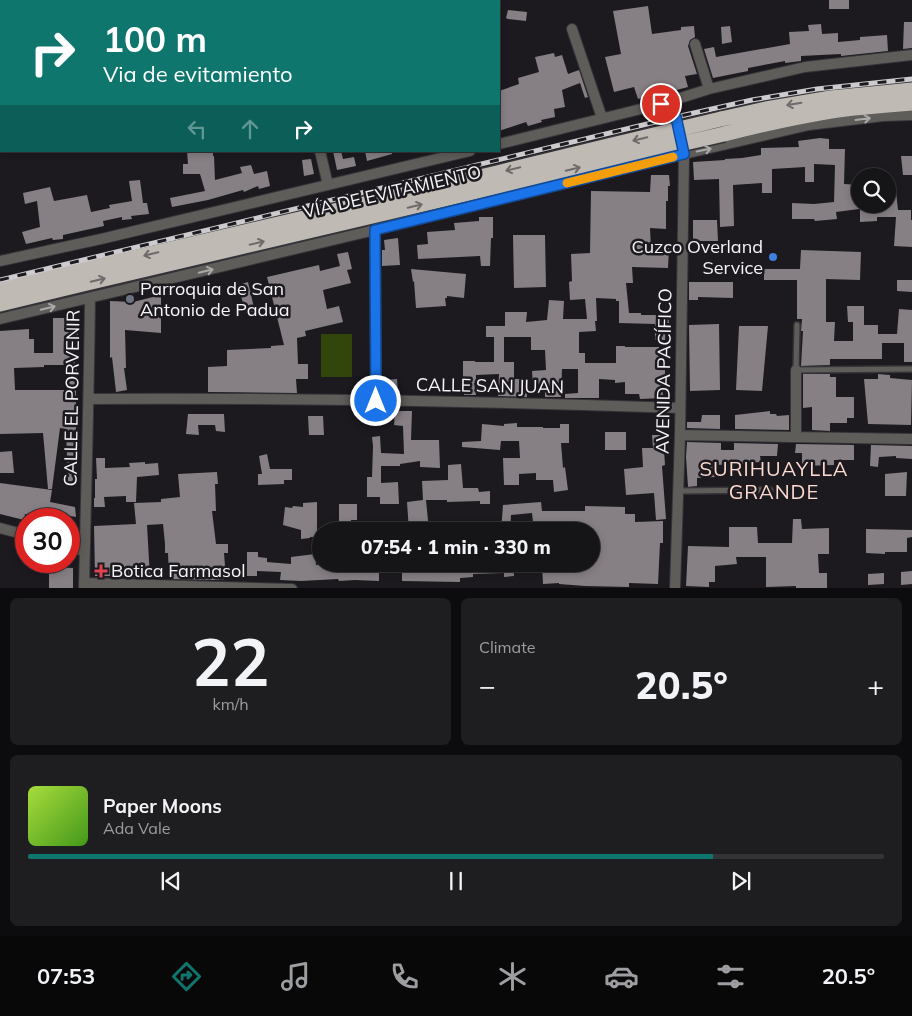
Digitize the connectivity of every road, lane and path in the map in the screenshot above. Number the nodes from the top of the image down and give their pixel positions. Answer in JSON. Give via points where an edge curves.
{"nodes":[{"id":1,"x":572,"y":29,"type":"dead end"},
{"id":2,"x":695,"y":44,"type":"dead end"},
{"id":3,"x":912,"y":55,"type":"edge"},
{"id":4,"x":709,"y":89,"type":"junction"},
{"id":5,"x":912,"y":90,"type":"edge"},
{"id":6,"x":661,"y":104,"type":"junction"},
{"id":7,"x":912,"y":104,"type":"edge"},
{"id":8,"x":912,"y":115,"type":"edge"},
{"id":9,"x":602,"y":118,"type":"junction"},
{"id":10,"x":722,"y":126,"type":"junction"},
{"id":11,"x":500,"y":144,"type":"edge"},
{"id":12,"x":320,"y":152,"type":"edge"},
{"id":13,"x":466,"y":152,"type":"edge"},
{"id":14,"x":614,"y":152,"type":"junction"},
{"id":15,"x":684,"y":154,"type":"junction"},
{"id":16,"x":328,"y":185,"type":"junction"},
{"id":17,"x":375,"y":230,"type":"junction"},
{"id":18,"x":0,"y":261,"type":"edge"},
{"id":19,"x":0,"y":289,"type":"edge"},
{"id":20,"x":90,"y":298,"type":"junction"},
{"id":21,"x":0,"y":304,"type":"edge"},
{"id":22,"x":0,"y":319,"type":"edge"},
{"id":23,"x":797,"y":325,"type":"dead end"},
{"id":24,"x":912,"y":369,"type":"edge"},
{"id":25,"x":796,"y":370,"type":"junction"},
{"id":26,"x":89,"y":399,"type":"junction"},
{"id":27,"x":376,"y":401,"type":"junction"},
{"id":28,"x":680,"y":408,"type":"junction"},
{"id":29,"x":680,"y":435,"type":"junction"},
{"id":30,"x":796,"y":436,"type":"junction"},
{"id":31,"x":912,"y":439,"type":"edge"},
{"id":32,"x":770,"y":490,"type":"dead end"},
{"id":33,"x":678,"y":491,"type":"junction"},
{"id":34,"x":0,"y":528,"type":"edge"},
{"id":35,"x":15,"y":532,"type":"edge"},
{"id":36,"x":80,"y":550,"type":"edge"},
{"id":37,"x":84,"y":551,"type":"junction"},
{"id":38,"x":84,"y":586,"type":"edge"},
{"id":39,"x":292,"y":588,"type":"edge"},
{"id":40,"x":675,"y":588,"type":"edge"}],
"edges":[{"from":1,"to":9,"type":"street"},
{"from":2,"to":4,"type":"street"},
{"from":3,"to":4,"type":"street","via":[[804,66]]},
{"from":4,"to":6,"type":"street"},
{"from":5,"to":10,"type":"highway","name":"VÍA DE EVITAMIENTO","one_way":true,"via":[[831,98],[766,109]]},
{"from":6,"to":9,"type":"street"},
{"from":6,"to":15,"type":"street","name":"AVENIDA PACÍFICO","via":[[676,117]]},
{"from":7,"to":10,"type":"highway","name":"VÍA DE EVITAMIENTO","via":[[867,106],[771,122]]},
{"from":15,"to":8,"type":"street","one_way":true,"via":[[809,126]]},
{"from":9,"to":11,"type":"street"},
{"from":10,"to":14,"type":"highway","name":"VÍA DE EVITAMIENTO","bridge":true},
{"from":12,"to":16,"type":"street"},
{"from":13,"to":16,"type":"street"},
{"from":14,"to":19,"type":"highway","name":"VÍA DE EVITAMIENTO","one_way":true,"via":[[487,176]]},
{"from":21,"to":14,"type":"highway","name":"VÍA DE EVITAMIENTO","one_way":true},
{"from":15,"to":17,"type":"street"},
{"from":15,"to":28,"type":"street","name":"AVENIDA PACÍFICO"},
{"from":16,"to":18,"type":"street"},
{"from":20,"to":17,"type":"street","one_way":true},
{"from":17,"to":27,"type":"street"},
{"from":22,"to":20,"type":"street","one_way":true},
{"from":20,"to":26,"type":"street","name":"CALLE EL PORVENIR"},
{"from":23,"to":25,"type":"lane"},
{"from":24,"to":25,"type":"lane"},
{"from":25,"to":30,"type":"street"},
{"from":26,"to":27,"type":"street","name":"CALLE SAN JUAN"},
{"from":26,"to":37,"type":"street","name":"CALLE EL PORVENIR"},
{"from":27,"to":28,"type":"street","name":"CALLE SAN JUAN"},
{"from":28,"to":29,"type":"street","name":"AVENIDA PACÍFICO"},
{"from":29,"to":30,"type":"street"},
{"from":29,"to":33,"type":"street","name":"AVENIDA PACÍFICO"},
{"from":30,"to":31,"type":"street"},
{"from":32,"to":33,"type":"lane"},
{"from":33,"to":40,"type":"street","name":"AVENIDA PACÍFICO"},
{"from":34,"to":35,"type":"street"},
{"from":36,"to":37,"type":"street"},
{"from":37,"to":38,"type":"street","name":"CALLE EL PORVENIR"},
{"from":38,"to":39,"type":"street"}]}
